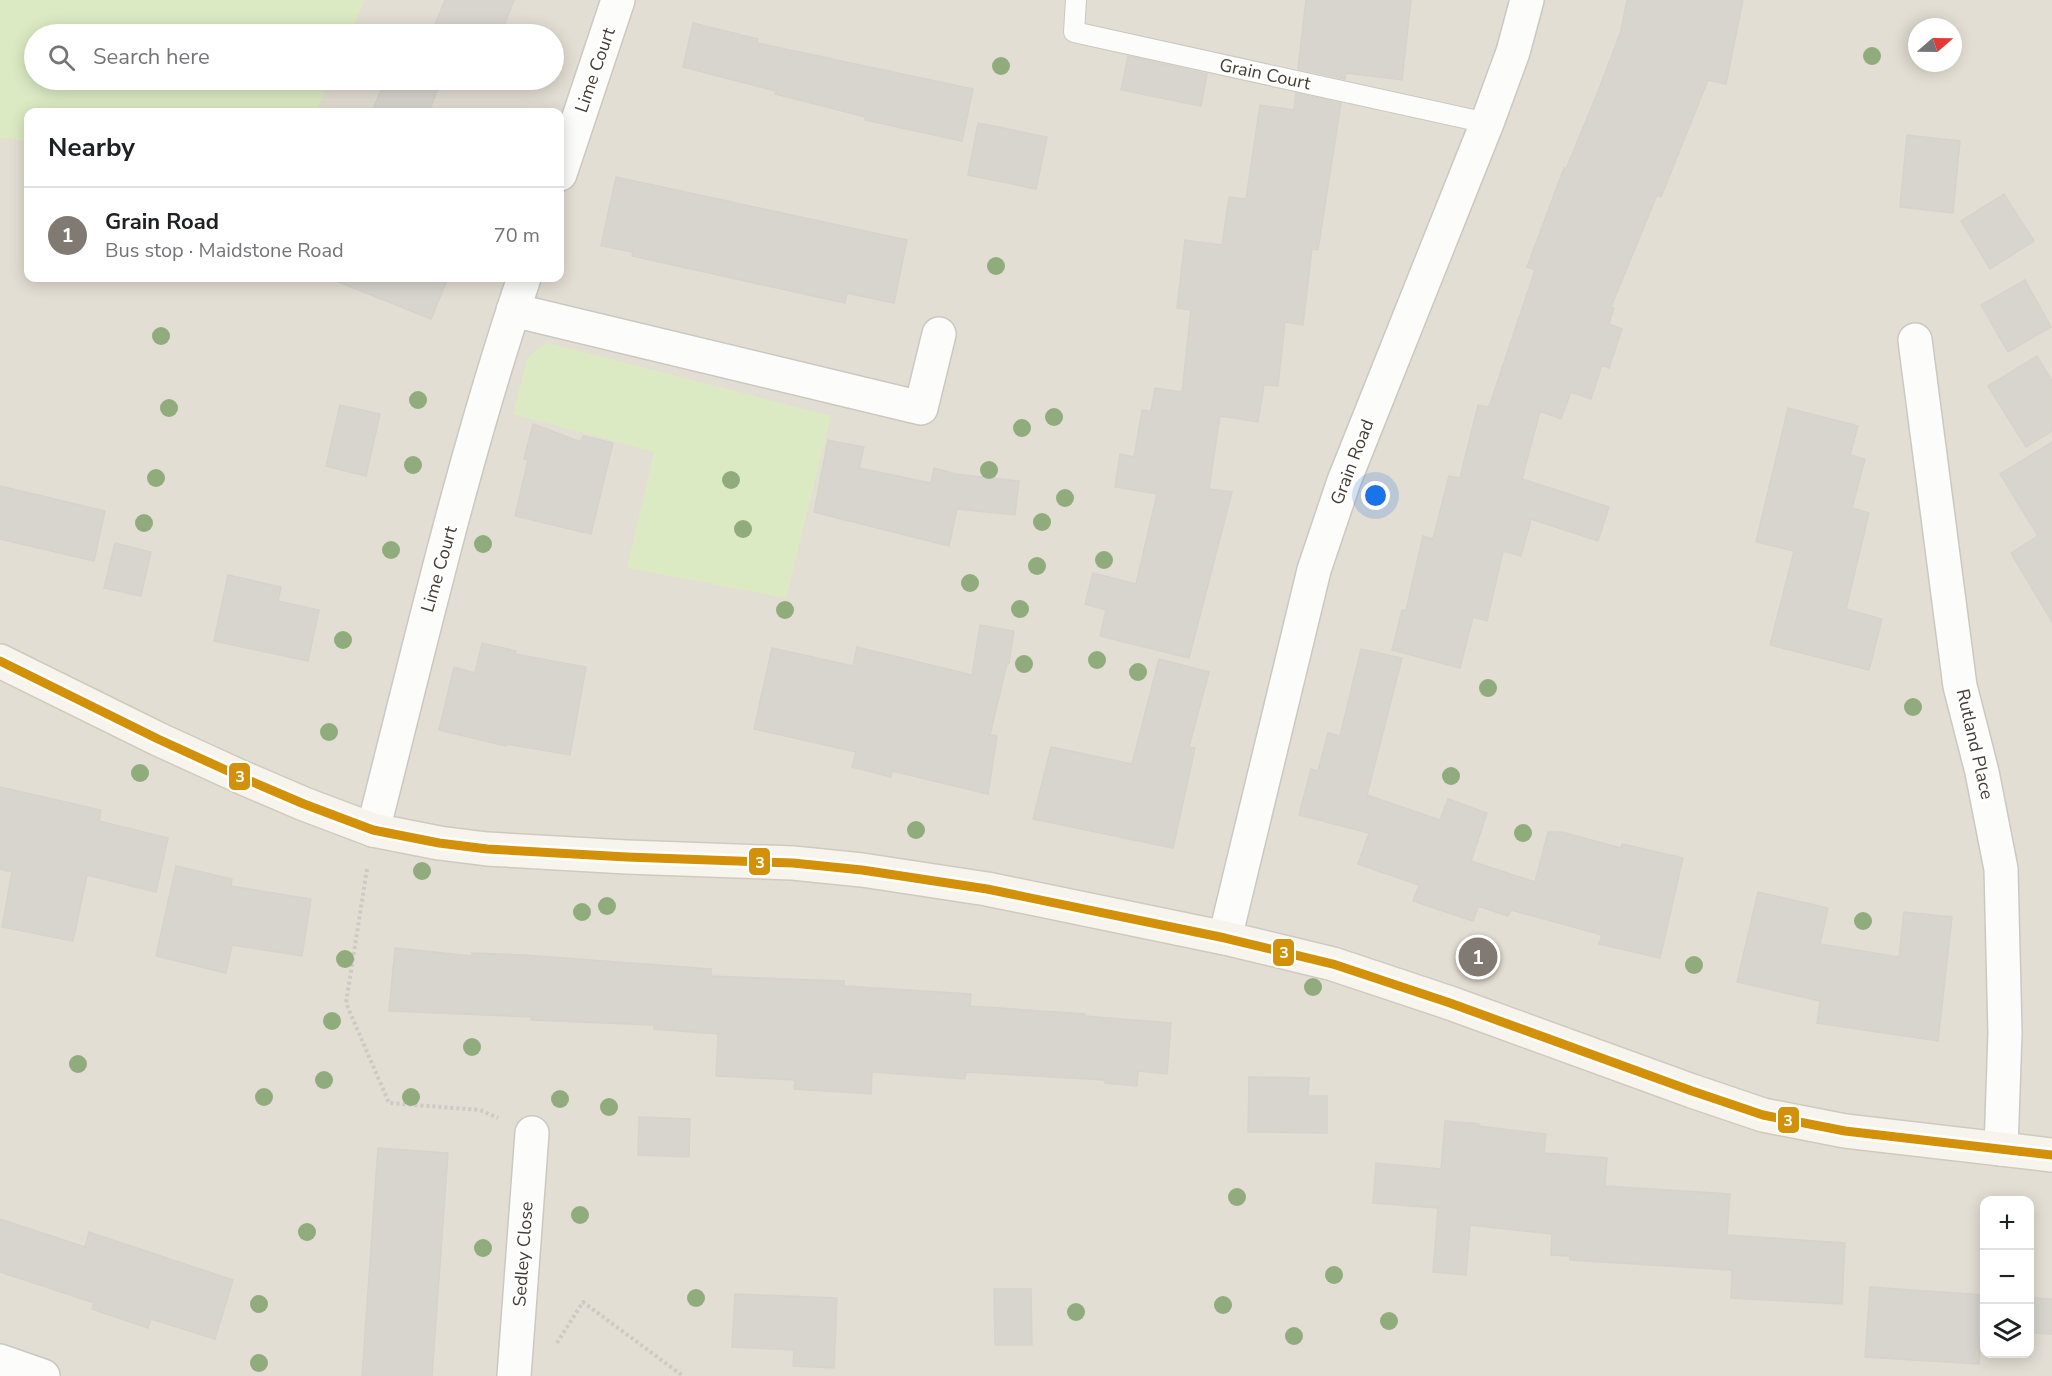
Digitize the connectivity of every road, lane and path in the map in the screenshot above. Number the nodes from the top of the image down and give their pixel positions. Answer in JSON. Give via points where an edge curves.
{"nodes":[{"id":1,"x":618,"y":0,"type":"edge"},
{"id":2,"x":1076,"y":0,"type":"edge"},
{"id":3,"x":1527,"y":0,"type":"edge"},
{"id":4,"x":1487,"y":123,"type":"junction"},
{"id":5,"x":564,"y":162,"type":"edge"},
{"id":6,"x":523,"y":282,"type":"edge"},
{"id":7,"x":513,"y":310,"type":"junction"},
{"id":8,"x":939,"y":334,"type":"dead end"},
{"id":9,"x":1915,"y":340,"type":"dead end"},
{"id":10,"x":0,"y":662,"type":"edge"},
{"id":11,"x":373,"y":830,"type":"junction"},
{"id":12,"x":1225,"y":938,"type":"junction"},
{"id":13,"x":532,"y":1133,"type":"joint"},
{"id":14,"x":2001,"y":1149,"type":"junction"},
{"id":15,"x":2052,"y":1155,"type":"edge"},
{"id":16,"x":583,"y":1302,"type":"dead end"},
{"id":17,"x":0,"y":1361,"type":"edge"},
{"id":18,"x":38,"y":1375,"type":"edge"},
{"id":19,"x":513,"y":1376,"type":"edge"},
{"id":20,"x":683,"y":1376,"type":"edge"}],
"edges":[{"from":1,"to":5,"type":"street","name":"Lime Court"},
{"from":2,"to":4,"type":"lane","name":"Grain Court","via":[[1074,32]]},
{"from":3,"to":4,"type":"street","name":"Grain Road"},
{"from":4,"to":12,"type":"street","name":"Grain Road","via":[[1344,481],[1314,570]]},
{"from":6,"to":7,"type":"street","name":"Lime Court"},
{"from":7,"to":8,"type":"street","via":[[921,408]]},
{"from":7,"to":11,"type":"street","name":"Lime Court","via":[[426,616]]},
{"from":9,"to":14,"type":"street","name":"Rutland Place","via":[[1960,686],[2001,869],[2005,1033]]},
{"from":10,"to":11,"type":"street","via":[[230,772]]},
{"from":11,"to":12,"type":"street","via":[[507,851],[793,863],[861,870],[987,889]]},
{"from":11,"to":13,"type":"path","via":[[346,1003],[389,1103],[480,1110]]},
{"from":12,"to":14,"type":"street","via":[[1333,964],[1763,1115],[1845,1131]]},
{"from":13,"to":19,"type":"street","name":"Sedley Close"},
{"from":14,"to":15,"type":"street"},
{"from":16,"to":20,"type":"path"},
{"from":17,"to":18,"type":"street"}]}
